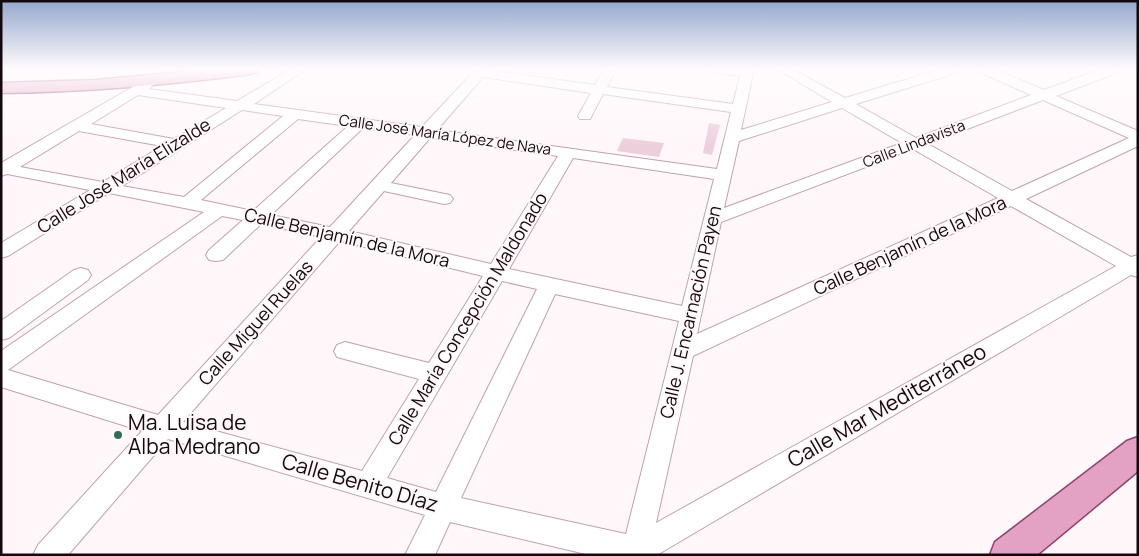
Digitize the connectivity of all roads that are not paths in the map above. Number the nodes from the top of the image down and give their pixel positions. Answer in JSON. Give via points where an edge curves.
{"nodes":[{"id":1,"x":129,"y":95,"type":"edge"},
{"id":2,"x":163,"y":95,"type":"edge"},
{"id":3,"x":256,"y":95,"type":"edge"},
{"id":4,"x":459,"y":95,"type":"edge"},
{"id":5,"x":596,"y":95,"type":"edge"},
{"id":6,"x":648,"y":95,"type":"edge"},
{"id":7,"x":742,"y":95,"type":"edge"},
{"id":8,"x":829,"y":95,"type":"edge"},
{"id":9,"x":873,"y":95,"type":"edge"},
{"id":10,"x":1044,"y":95,"type":"joint"},
{"id":11,"x":845,"y":104,"type":"junction"},
{"id":12,"x":237,"y":106,"type":"junction"},
{"id":13,"x":739,"y":108,"type":"junction"},
{"id":14,"x":295,"y":114,"type":"junction"},
{"id":15,"x":585,"y":116,"type":"dead end"},
{"id":16,"x":360,"y":123,"type":"junction"},
{"id":17,"x":78,"y":126,"type":"junction"},
{"id":18,"x":426,"y":132,"type":"junction"},
{"id":19,"x":732,"y":138,"type":"junction"},
{"id":20,"x":1138,"y":139,"type":"edge"},
{"id":21,"x":174,"y":144,"type":"junction"},
{"id":22,"x":915,"y":144,"type":"junction"},
{"id":23,"x":568,"y":153,"type":"junction"},
{"id":24,"x":2,"y":169,"type":"edge"},
{"id":25,"x":724,"y":175,"type":"junction"},
{"id":26,"x":379,"y":185,"type":"junction"},
{"id":27,"x":106,"y":187,"type":"junction"},
{"id":28,"x":444,"y":199,"type":"dead end"},
{"id":29,"x":1012,"y":199,"type":"junction"},
{"id":30,"x":187,"y":203,"type":"junction"},
{"id":31,"x":219,"y":210,"type":"junction"},
{"id":32,"x":256,"y":218,"type":"junction"},
{"id":33,"x":713,"y":219,"type":"junction"},
{"id":34,"x":335,"y":234,"type":"junction"},
{"id":35,"x":1,"y":252,"type":"edge"},
{"id":36,"x":216,"y":254,"type":"dead end"},
{"id":37,"x":1135,"y":266,"type":"edge"},
{"id":38,"x":496,"y":272,"type":"junction"},
{"id":39,"x":81,"y":275,"type":"dead end"},
{"id":40,"x":548,"y":285,"type":"junction"},
{"id":41,"x":691,"y":316,"type":"junction"},
{"id":42,"x":1,"y":332,"type":"edge"},
{"id":43,"x":345,"y":351,"type":"dead end"},
{"id":44,"x":682,"y":351,"type":"junction"},
{"id":45,"x":1,"y":363,"type":"edge"},
{"id":46,"x":435,"y":374,"type":"junction"},
{"id":47,"x":1,"y":377,"type":"edge"},
{"id":48,"x":163,"y":427,"type":"junction"},
{"id":49,"x":1138,"y":452,"type":"edge"},
{"id":50,"x":368,"y":486,"type":"junction"},
{"id":51,"x":444,"y":507,"type":"junction"},
{"id":52,"x":635,"y":553,"type":"edge"},
{"id":53,"x":48,"y":555,"type":"edge"},
{"id":54,"x":420,"y":555,"type":"edge"},
{"id":55,"x":1008,"y":555,"type":"edge"}],
"edges":[{"from":1,"to":17,"type":"street"},
{"from":2,"to":12,"type":"street","name":"Calle José María López de Nava"},
{"from":3,"to":12,"type":"street","name":"Calle José María Elizalde"},
{"from":4,"to":18,"type":"street","name":"Calle Miguel Ruelas"},
{"from":5,"to":15,"type":"street"},
{"from":6,"to":13,"type":"street"},
{"from":7,"to":13,"type":"street","name":"Calle J. Encarnación Payen"},
{"from":8,"to":11,"type":"street"},
{"from":9,"to":11,"type":"street"},
{"from":10,"to":20,"type":"street"},
{"from":10,"to":22,"type":"street","name":"Calle Lindavista"},
{"from":11,"to":19,"type":"street"},
{"from":11,"to":22,"type":"street"},
{"from":12,"to":14,"type":"street","name":"Calle José María López de Nava"},
{"from":12,"to":21,"type":"street","name":"Calle José María Elizalde"},
{"from":13,"to":19,"type":"street","name":"Calle J. Encarnación Payen"},
{"from":14,"to":16,"type":"street","name":"Calle José María López de Nava"},
{"from":14,"to":30,"type":"street"},
{"from":16,"to":18,"type":"street","name":"Calle José María López de Nava"},
{"from":16,"to":32,"type":"street"},
{"from":17,"to":21,"type":"street"},
{"from":17,"to":24,"type":"street"},
{"from":18,"to":23,"type":"street","name":"Calle José María López de Nava"},
{"from":18,"to":26,"type":"street","name":"Calle Miguel Ruelas"},
{"from":19,"to":25,"type":"street","name":"Calle J. Encarnación Payen"},
{"from":20,"to":29,"type":"street","name":"Calle Benjamín de la Mora"},
{"from":21,"to":27,"type":"street","name":"Calle José María Elizalde"},
{"from":22,"to":29,"type":"street"},
{"from":22,"to":33,"type":"street","name":"Calle Lindavista"},
{"from":23,"to":25,"type":"street","name":"Calle José María López de Nava"},
{"from":23,"to":38,"type":"street","name":"Calle María Concepción Maldonado"},
{"from":24,"to":27,"type":"street","name":"Calle Benjamín de la Mora"},
{"from":25,"to":33,"type":"street","name":"Calle J. Encarnación Payen"},
{"from":26,"to":28,"type":"street"},
{"from":26,"to":34,"type":"street","name":"Calle Miguel Ruelas"},
{"from":27,"to":30,"type":"street","name":"Calle Benjamín de la Mora"},
{"from":27,"to":35,"type":"street","name":"Calle José María Elizalde"},
{"from":29,"to":37,"type":"street"},
{"from":29,"to":44,"type":"street","name":"Calle Benjamín de la Mora"},
{"from":30,"to":31,"type":"street","name":"Calle Benjamín de la Mora"},
{"from":31,"to":32,"type":"street","name":"Calle Benjamín de la Mora"},
{"from":31,"to":45,"type":"street"},
{"from":32,"to":34,"type":"street","name":"Calle Benjamín de la Mora"},
{"from":32,"to":36,"type":"street"},
{"from":33,"to":41,"type":"street","name":"Calle J. Encarnación Payen"},
{"from":34,"to":38,"type":"street","name":"Calle Benjamín de la Mora"},
{"from":34,"to":48,"type":"street","name":"Calle Miguel Ruelas"},
{"from":37,"to":52,"type":"street","name":"Calle Mar Mediterráneo"},
{"from":38,"to":40,"type":"street","name":"Calle Benjamín de la Mora"},
{"from":38,"to":46,"type":"street","name":"Calle María Concepción Maldonado"},
{"from":39,"to":42,"type":"street"},
{"from":40,"to":41,"type":"street","name":"Calle Benjamín de la Mora"},
{"from":40,"to":51,"type":"street"},
{"from":41,"to":44,"type":"street","name":"Calle J. Encarnación Payen"},
{"from":43,"to":46,"type":"street"},
{"from":44,"to":52,"type":"street","name":"Calle J. Encarnación Payen"},
{"from":46,"to":50,"type":"street","name":"Calle María Concepción Maldonado"},
{"from":47,"to":48,"type":"street","name":"Calle Benito Díaz"},
{"from":48,"to":50,"type":"street","name":"Calle Benito Díaz"},
{"from":48,"to":53,"type":"street","name":"Calle Miguel Ruelas"},
{"from":49,"to":55,"type":"main road"},
{"from":50,"to":51,"type":"street","name":"Calle Benito Díaz"},
{"from":51,"to":52,"type":"street","name":"Calle Benito Díaz"},
{"from":51,"to":54,"type":"street"}]}
